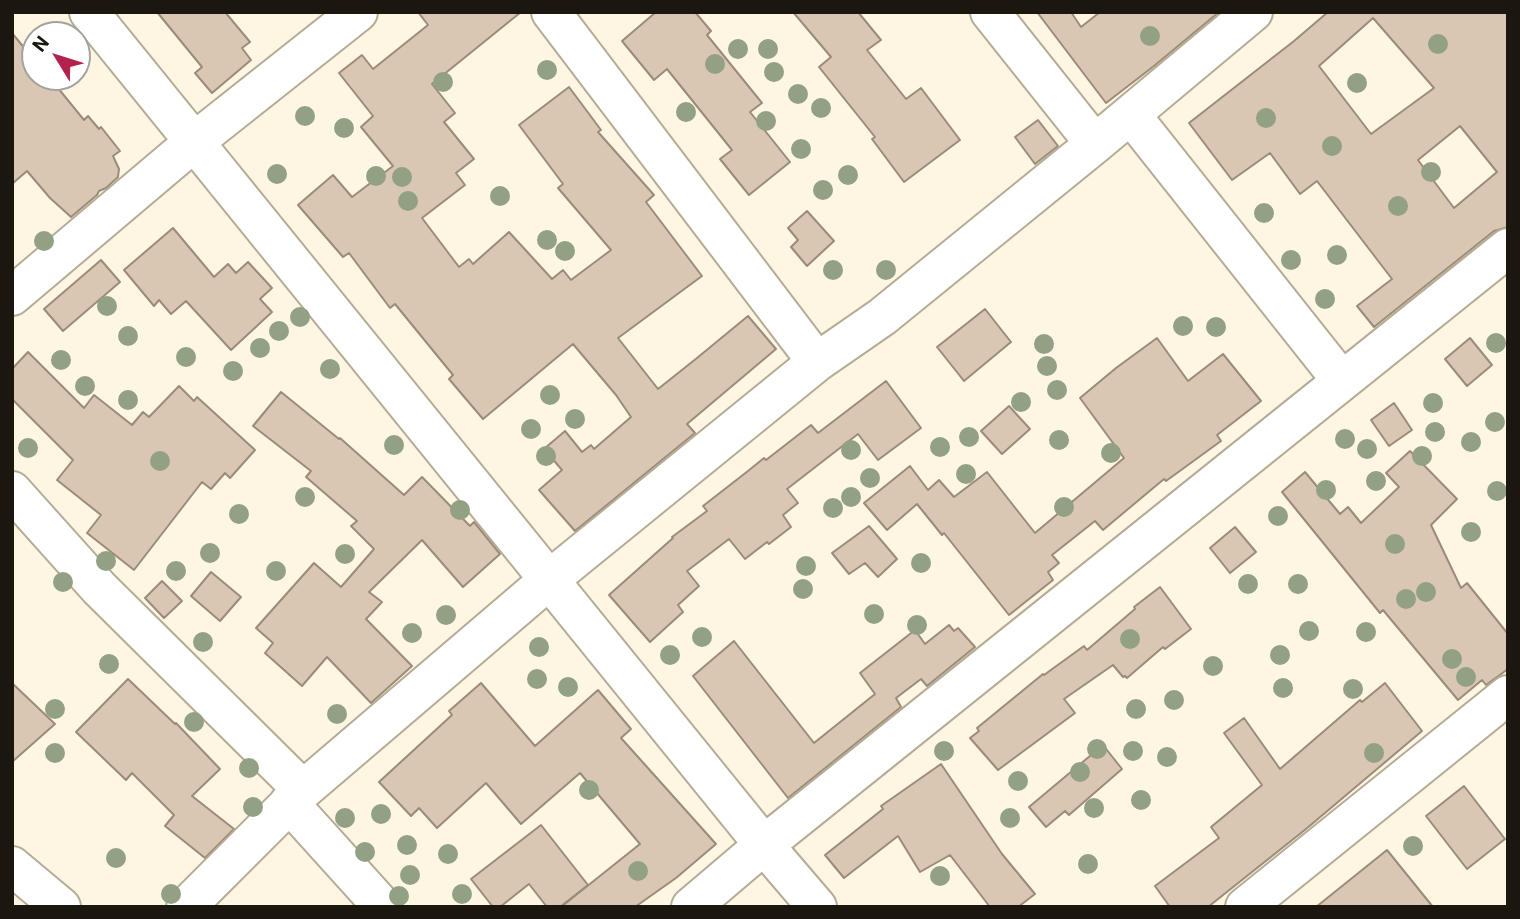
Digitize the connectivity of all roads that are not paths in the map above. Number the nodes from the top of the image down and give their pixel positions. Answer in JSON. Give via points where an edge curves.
{"nodes":[{"id":1,"x":89,"y":12,"type":"edge"},
{"id":2,"x":358,"y":12,"type":"edge"},
{"id":3,"x":551,"y":12,"type":"edge"},
{"id":4,"x":990,"y":12,"type":"edge"},
{"id":5,"x":1253,"y":12,"type":"edge"},
{"id":6,"x":1130,"y":115,"type":"junction"},
{"id":7,"x":194,"y":142,"type":"junction"},
{"id":8,"x":1095,"y":144,"type":"junction"},
{"id":9,"x":1508,"y":248,"type":"edge"},
{"id":10,"x":12,"y":296,"type":"edge"},
{"id":11,"x":817,"y":362,"type":"junction"},
{"id":12,"x":1342,"y":381,"type":"junction"},
{"id":13,"x":12,"y":491,"type":"edge"},
{"id":14,"x":550,"y":579,"type":"junction"},
{"id":15,"x":1508,"y":695,"type":"edge"},
{"id":16,"x":296,"y":797,"type":"junction"},
{"id":17,"x":764,"y":845,"type":"junction"},
{"id":18,"x":12,"y":866,"type":"edge"},
{"id":19,"x":61,"y":907,"type":"edge"},
{"id":20,"x":186,"y":907,"type":"edge"},
{"id":21,"x":383,"y":907,"type":"edge"},
{"id":22,"x":691,"y":907,"type":"edge"},
{"id":23,"x":817,"y":907,"type":"edge"},
{"id":24,"x":1245,"y":907,"type":"edge"}],
"edges":[{"from":1,"to":7,"type":"street"},
{"from":2,"to":7,"type":"street"},
{"from":3,"to":11,"type":"street"},
{"from":4,"to":8,"type":"street"},
{"from":5,"to":6,"type":"street"},
{"from":6,"to":8,"type":"street"},
{"from":6,"to":12,"type":"street"},
{"from":7,"to":10,"type":"street"},
{"from":7,"to":14,"type":"street"},
{"from":8,"to":11,"type":"street","via":[[882,317]]},
{"from":9,"to":12,"type":"street"},
{"from":11,"to":14,"type":"street"},
{"from":12,"to":17,"type":"street"},
{"from":13,"to":16,"type":"street"},
{"from":14,"to":16,"type":"street"},
{"from":14,"to":17,"type":"street"},
{"from":15,"to":24,"type":"street"},
{"from":16,"to":20,"type":"street"},
{"from":16,"to":21,"type":"street"},
{"from":17,"to":22,"type":"street"},
{"from":17,"to":23,"type":"street"},
{"from":18,"to":19,"type":"street"}]}
